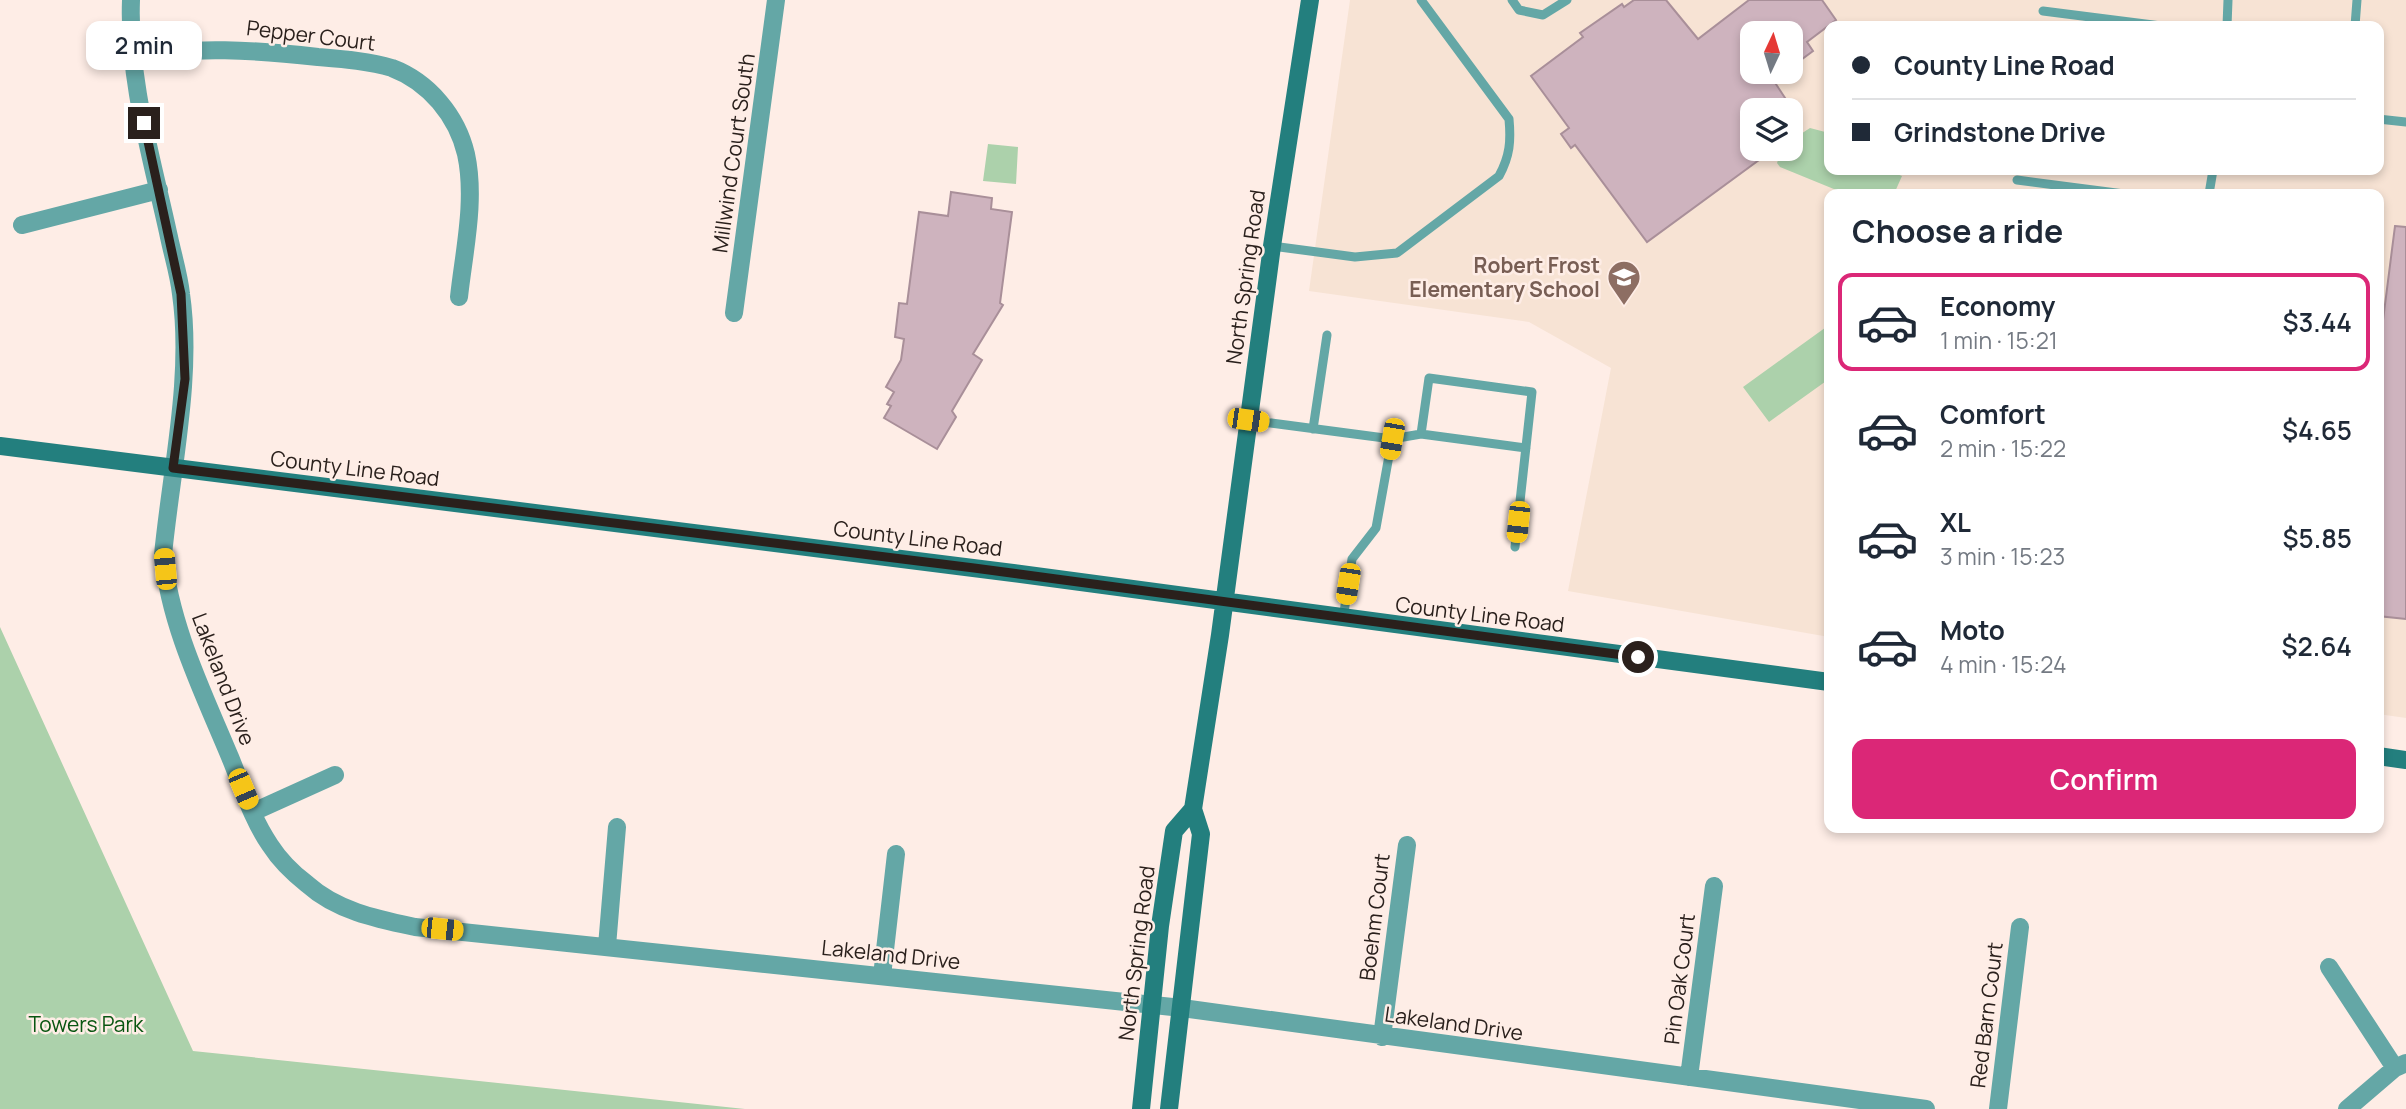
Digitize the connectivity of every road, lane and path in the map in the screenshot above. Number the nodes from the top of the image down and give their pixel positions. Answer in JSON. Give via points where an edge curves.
{"nodes":[{"id":1,"x":131,"y":0,"type":"edge"},
{"id":2,"x":776,"y":0,"type":"edge"},
{"id":3,"x":1310,"y":0,"type":"edge"},
{"id":4,"x":1421,"y":0,"type":"edge"},
{"id":5,"x":1512,"y":0,"type":"edge"},
{"id":6,"x":1567,"y":0,"type":"edge"},
{"id":7,"x":2228,"y":0,"type":"edge"},
{"id":8,"x":2357,"y":0,"type":"edge"},
{"id":9,"x":2043,"y":11,"type":"dead end"},
{"id":10,"x":2122,"y":21,"type":"edge"},
{"id":11,"x":2227,"y":21,"type":"edge"},
{"id":12,"x":2355,"y":21,"type":"edge"},
{"id":13,"x":132,"y":57,"type":"junction"},
{"id":14,"x":2384,"y":119,"type":"edge"},
{"id":15,"x":2406,"y":122,"type":"edge"},
{"id":16,"x":2017,"y":180,"type":"dead end"},
{"id":17,"x":2086,"y":189,"type":"edge"},
{"id":18,"x":159,"y":191,"type":"junction"},
{"id":19,"x":22,"y":225,"type":"dead end"},
{"id":20,"x":1272,"y":246,"type":"junction"},
{"id":21,"x":458,"y":297,"type":"dead end"},
{"id":22,"x":734,"y":313,"type":"dead end"},
{"id":23,"x":1327,"y":335,"type":"dead end"},
{"id":24,"x":1248,"y":420,"type":"junction"},
{"id":25,"x":1313,"y":429,"type":"junction"},
{"id":26,"x":1421,"y":434,"type":"junction"},
{"id":27,"x":1392,"y":439,"type":"junction"},
{"id":28,"x":0,"y":446,"type":"edge"},
{"id":29,"x":1526,"y":448,"type":"junction"},
{"id":30,"x":173,"y":468,"type":"junction"},
{"id":31,"x":1515,"y":547,"type":"dead end"},
{"id":32,"x":1224,"y":603,"type":"junction"},
{"id":33,"x":1343,"y":619,"type":"junction"},
{"id":34,"x":1824,"y":681,"type":"edge"},
{"id":35,"x":2384,"y":757,"type":"edge"},
{"id":36,"x":2406,"y":760,"type":"edge"},
{"id":37,"x":335,"y":775,"type":"dead end"},
{"id":38,"x":1193,"y":809,"type":"junction"},
{"id":39,"x":253,"y":812,"type":"junction"},
{"id":40,"x":617,"y":827,"type":"dead end"},
{"id":41,"x":1407,"y":845,"type":"dead end"},
{"id":42,"x":895,"y":854,"type":"dead end"},
{"id":43,"x":1714,"y":886,"type":"dead end"},
{"id":44,"x":2021,"y":928,"type":"dead end"},
{"id":45,"x":607,"y":946,"type":"junction"},
{"id":46,"x":2329,"y":967,"type":"dead end"},
{"id":47,"x":882,"y":976,"type":"junction"},
{"id":48,"x":1153,"y":1005,"type":"junction"},
{"id":49,"x":1182,"y":1008,"type":"junction"},
{"id":50,"x":1382,"y":1037,"type":"junction"},
{"id":51,"x":2400,"y":1065,"type":"edge"},
{"id":52,"x":1689,"y":1077,"type":"junction"},
{"id":53,"x":1836,"y":1103,"type":"edge"},
{"id":54,"x":1141,"y":1109,"type":"edge"},
{"id":55,"x":1169,"y":1109,"type":"edge"},
{"id":56,"x":1926,"y":1109,"type":"edge"},
{"id":57,"x":1998,"y":1109,"type":"edge"},
{"id":58,"x":2347,"y":1109,"type":"edge"}],
"edges":[{"from":1,"to":13,"type":"street","name":"Lakeland Drive"},
{"from":2,"to":22,"type":"street","name":"Millwind Court South"},
{"from":3,"to":20,"type":"main road","name":"North Spring Road"},
{"from":4,"to":20,"type":"lane","via":[[1509,119],[1510,150],[1499,176],[1397,253],[1355,257]]},
{"from":5,"to":6,"type":"lane","via":[[1519,10],[1543,15]]},
{"from":7,"to":11,"type":"lane"},
{"from":8,"to":12,"type":"lane"},
{"from":9,"to":10,"type":"lane"},
{"from":13,"to":18,"type":"street","name":"Lakeland Drive"},
{"from":13,"to":21,"type":"street","name":"Pepper Court","via":[[222,48],[289,53],[391,68],[426,89],[449,115],[466,152],[468,217]]},
{"from":14,"to":15,"type":"lane"},
{"from":16,"to":17,"type":"lane"},
{"from":18,"to":19,"type":"street"},
{"from":18,"to":30,"type":"street","name":"Lakeland Drive","via":[[181,294],[184,335],[185,379]]},
{"from":20,"to":24,"type":"main road","name":"North Spring Road"},
{"from":23,"to":25,"type":"lane"},
{"from":24,"to":25,"type":"lane"},
{"from":24,"to":32,"type":"main road","name":"North Spring Road"},
{"from":25,"to":27,"type":"lane"},
{"from":26,"to":27,"type":"lane"},
{"from":26,"to":29,"type":"lane"},
{"from":26,"to":29,"type":"lane","via":[[1429,378],[1468,383],[1532,392]]},
{"from":27,"to":33,"type":"lane","via":[[1376,528],[1352,559]]},
{"from":28,"to":30,"type":"main road","name":"County Line Road"},
{"from":29,"to":31,"type":"lane"},
{"from":30,"to":32,"type":"main road","name":"County Line Road"},
{"from":30,"to":39,"type":"street","name":"Lakeland Drive","via":[[163,555],[166,584],[185,650]]},
{"from":32,"to":33,"type":"main road","name":"County Line Road"},
{"from":32,"to":38,"type":"main road","name":"North Spring Road"},
{"from":33,"to":34,"type":"main road","name":"County Line Road"},
{"from":35,"to":36,"type":"main road"},
{"from":37,"to":39,"type":"street"},
{"from":38,"to":48,"type":"main road","name":"North Spring Road","via":[[1174,831]]},
{"from":38,"to":49,"type":"main road","name":"North Spring Road","via":[[1201,834]]},
{"from":39,"to":45,"type":"street","name":"Lakeland Drive","via":[[270,846],[307,885],[334,903],[369,917],[415,927]]},
{"from":40,"to":45,"type":"street"},
{"from":41,"to":50,"type":"street","name":"Boehm Court"},
{"from":42,"to":47,"type":"street"},
{"from":43,"to":52,"type":"street","name":"Pin Oak Court"},
{"from":44,"to":57,"type":"street","name":"Red Barn Court"},
{"from":45,"to":47,"type":"street","name":"Lakeland Drive"},
{"from":46,"to":51,"type":"street"},
{"from":47,"to":48,"type":"street","name":"Lakeland Drive"},
{"from":48,"to":49,"type":"street","name":"Lakeland Drive"},
{"from":48,"to":54,"type":"main road","name":"North Spring Road"},
{"from":49,"to":50,"type":"street","name":"Lakeland Drive"},
{"from":49,"to":55,"type":"main road","name":"North Spring Road"},
{"from":50,"to":52,"type":"street","name":"Lakeland Drive"},
{"from":51,"to":58,"type":"street"},
{"from":52,"to":53,"type":"street","name":"Lakeland Drive"},
{"from":53,"to":56,"type":"street","name":"Lakeland Drive"}]}
